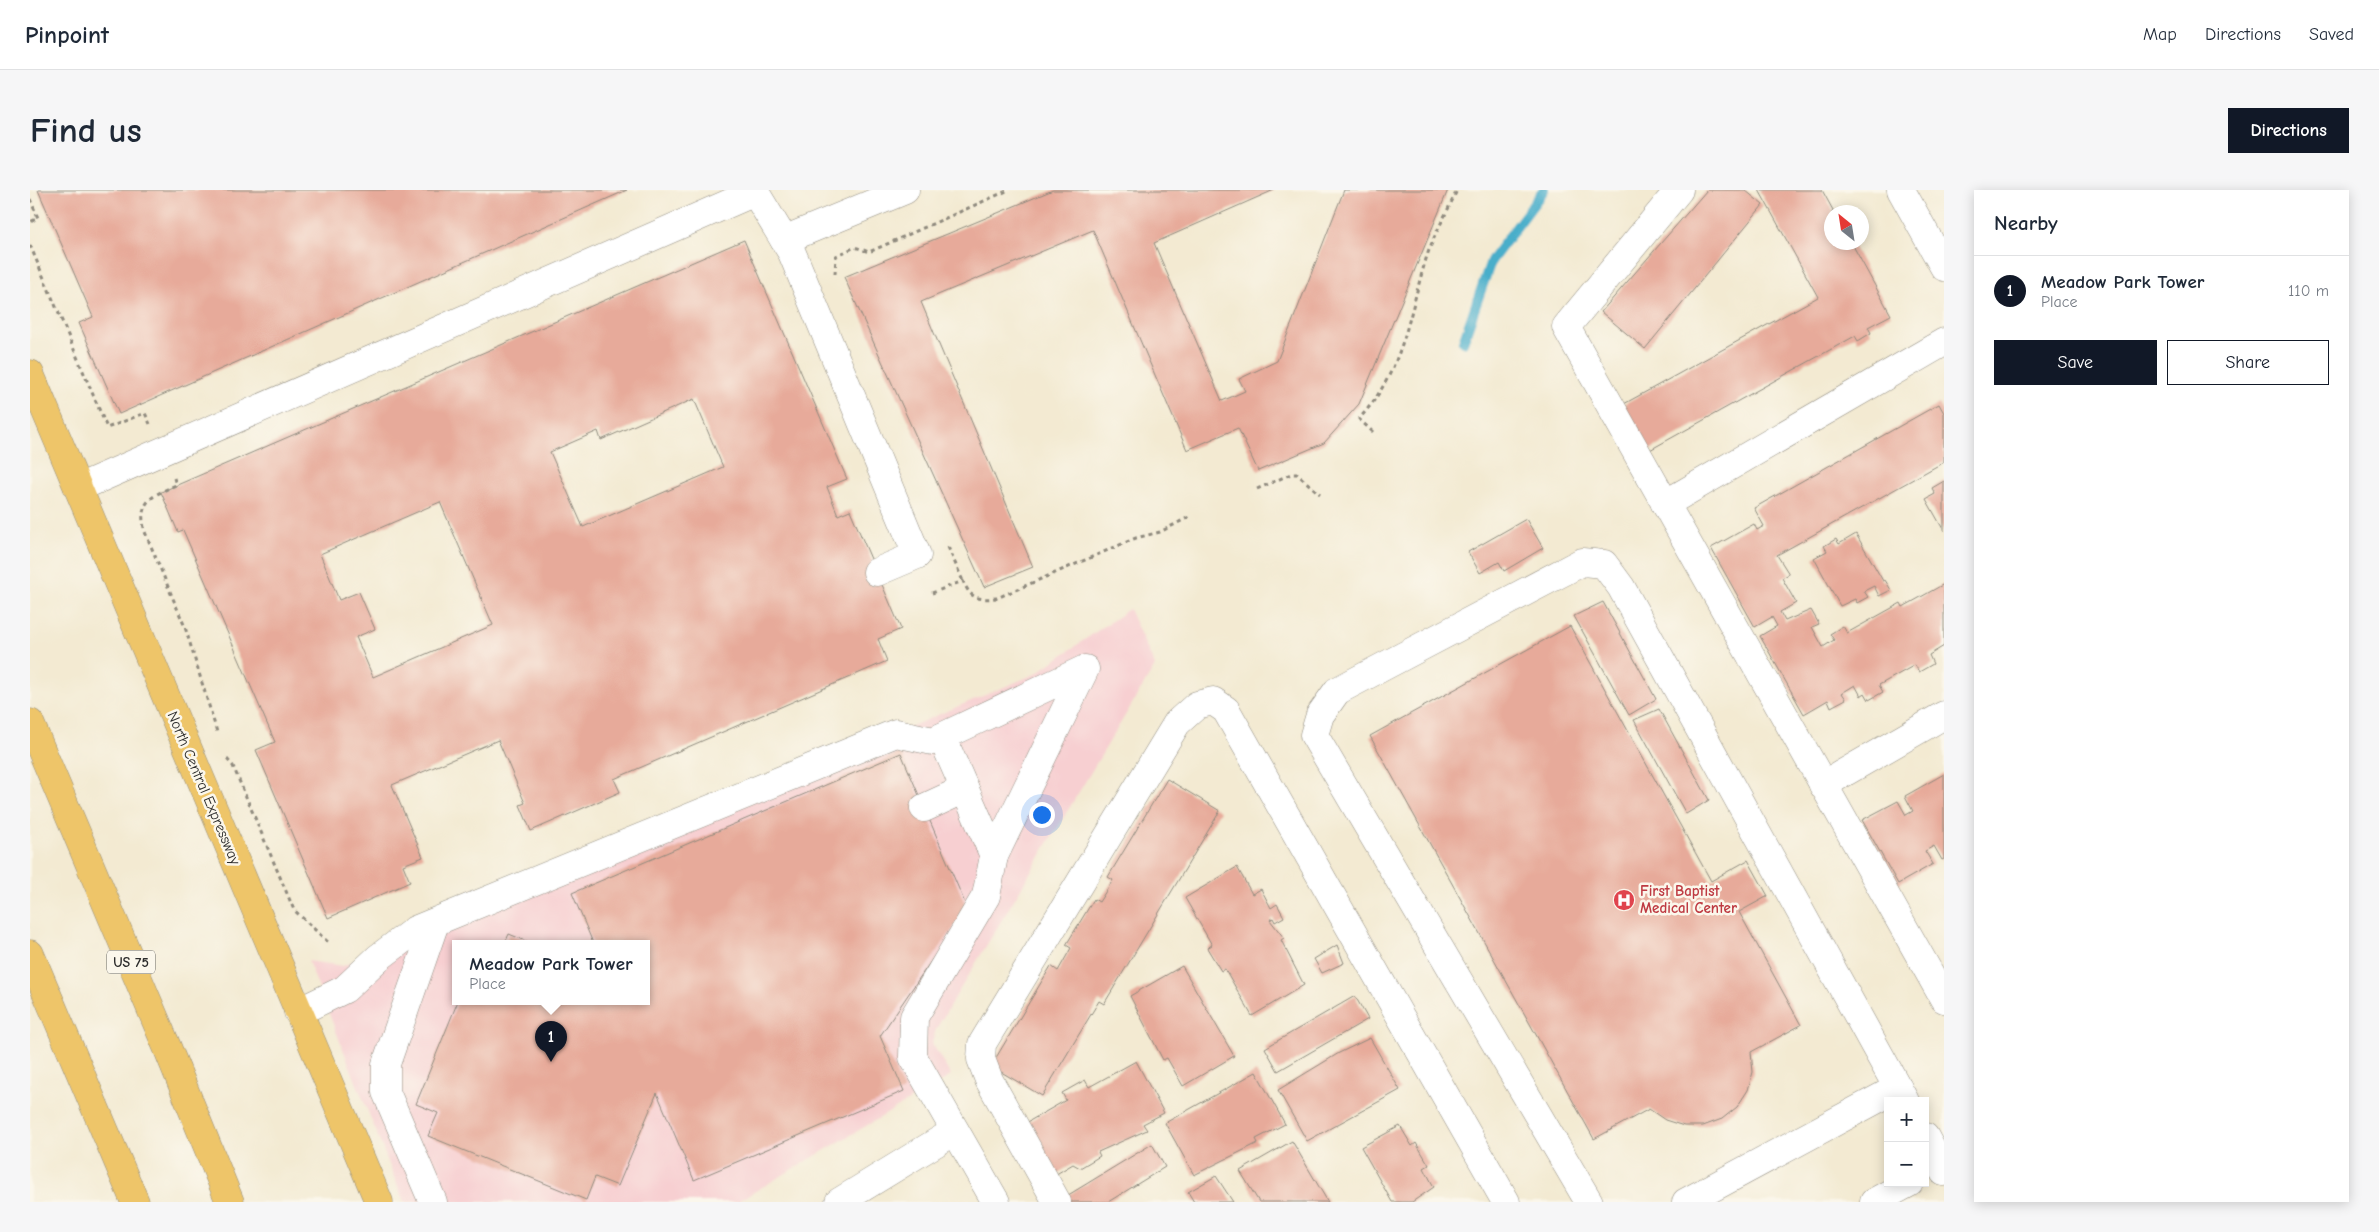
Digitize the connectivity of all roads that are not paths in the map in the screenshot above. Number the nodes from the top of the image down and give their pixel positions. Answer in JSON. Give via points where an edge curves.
{"nodes":[{"id":1,"x":905,"y":190,"type":"edge"},
{"id":2,"x":1679,"y":190,"type":"edge"},
{"id":3,"x":1901,"y":190,"type":"edge"},
{"id":4,"x":755,"y":191,"type":"edge"},
{"id":5,"x":784,"y":240,"type":"junction"},
{"id":6,"x":1944,"y":267,"type":"edge"},
{"id":7,"x":1944,"y":342,"type":"edge"},
{"id":8,"x":30,"y":374,"type":"edge"},
{"id":9,"x":78,"y":488,"type":"junction"},
{"id":10,"x":1665,"y":504,"type":"junction"},
{"id":11,"x":876,"y":572,"type":"dead end"},
{"id":12,"x":1944,"y":715,"type":"edge"},
{"id":13,"x":30,"y":723,"type":"edge"},
{"id":14,"x":942,"y":737,"type":"junction"},
{"id":15,"x":1823,"y":785,"type":"junction"},
{"id":16,"x":965,"y":788,"type":"junction"},
{"id":17,"x":924,"y":808,"type":"dead end"},
{"id":18,"x":994,"y":856,"type":"junction"},
{"id":19,"x":434,"y":923,"type":"junction"},
{"id":20,"x":30,"y":954,"type":"edge"},
{"id":21,"x":1944,"y":999,"type":"edge"},
{"id":22,"x":298,"y":1012,"type":"junction"},
{"id":23,"x":1902,"y":1094,"type":"edge"},
{"id":24,"x":955,"y":1131,"type":"junction"},
{"id":25,"x":1927,"y":1142,"type":"edge"},
{"id":26,"x":1937,"y":1171,"type":"edge"},
{"id":27,"x":1902,"y":1187,"type":"edge"},
{"id":28,"x":135,"y":1202,"type":"edge"},
{"id":29,"x":230,"y":1202,"type":"edge"},
{"id":30,"x":378,"y":1202,"type":"edge"},
{"id":31,"x":433,"y":1202,"type":"edge"},
{"id":32,"x":839,"y":1202,"type":"edge"},
{"id":33,"x":996,"y":1202,"type":"edge"},
{"id":34,"x":1058,"y":1202,"type":"edge"},
{"id":35,"x":1506,"y":1202,"type":"edge"},
{"id":36,"x":1589,"y":1202,"type":"edge"},
{"id":37,"x":1686,"y":1202,"type":"edge"},
{"id":38,"x":1874,"y":1202,"type":"edge"}],
"edges":[{"from":1,"to":5,"type":"street"},
{"from":2,"to":10,"type":"street","via":[[1566,327]]},
{"from":3,"to":6,"type":"street"},
{"from":4,"to":5,"type":"street"},
{"from":4,"to":9,"type":"street"},
{"from":5,"to":11,"type":"street","via":[[917,555]]},
{"from":7,"to":10,"type":"street"},
{"from":8,"to":9,"type":"main road","name":"North Central Expressway"},
{"from":9,"to":22,"type":"main road","name":"North Central Expressway"},
{"from":10,"to":15,"type":"street"},
{"from":12,"to":15,"type":"street"},
{"from":13,"to":29,"type":"main road","number":"US 75"},
{"from":14,"to":16,"type":"street"},
{"from":14,"to":18,"type":"street","via":[[1085,669]]},
{"from":14,"to":19,"type":"street","via":[[933,741],[896,733]]},
{"from":15,"to":21,"type":"street"},
{"from":16,"to":17,"type":"street"},
{"from":16,"to":18,"type":"street"},
{"from":18,"to":24,"type":"street","via":[[986,896],[914,1017],[913,1057]]},
{"from":19,"to":22,"type":"street","via":[[415,930],[345,989]]},
{"from":19,"to":31,"type":"street","via":[[386,1064],[386,1092]]},
{"from":20,"to":28,"type":"main road"},
{"from":22,"to":30,"type":"main road","name":"North Central Expressway"},
{"from":23,"to":36,"type":"street","via":[[1622,587],[1604,564],[1582,562],[1337,691],[1320,715],[1314,735]]},
{"from":23,"to":37,"type":"street"},
{"from":24,"to":32,"type":"street"},
{"from":24,"to":33,"type":"street"},
{"from":25,"to":26,"type":"street"},
{"from":27,"to":38,"type":"street"},
{"from":34,"to":35,"type":"street","via":[[989,1080],[981,1059],[982,1044],[1177,723],[1197,705],[1213,701],[1226,710]]}]}
